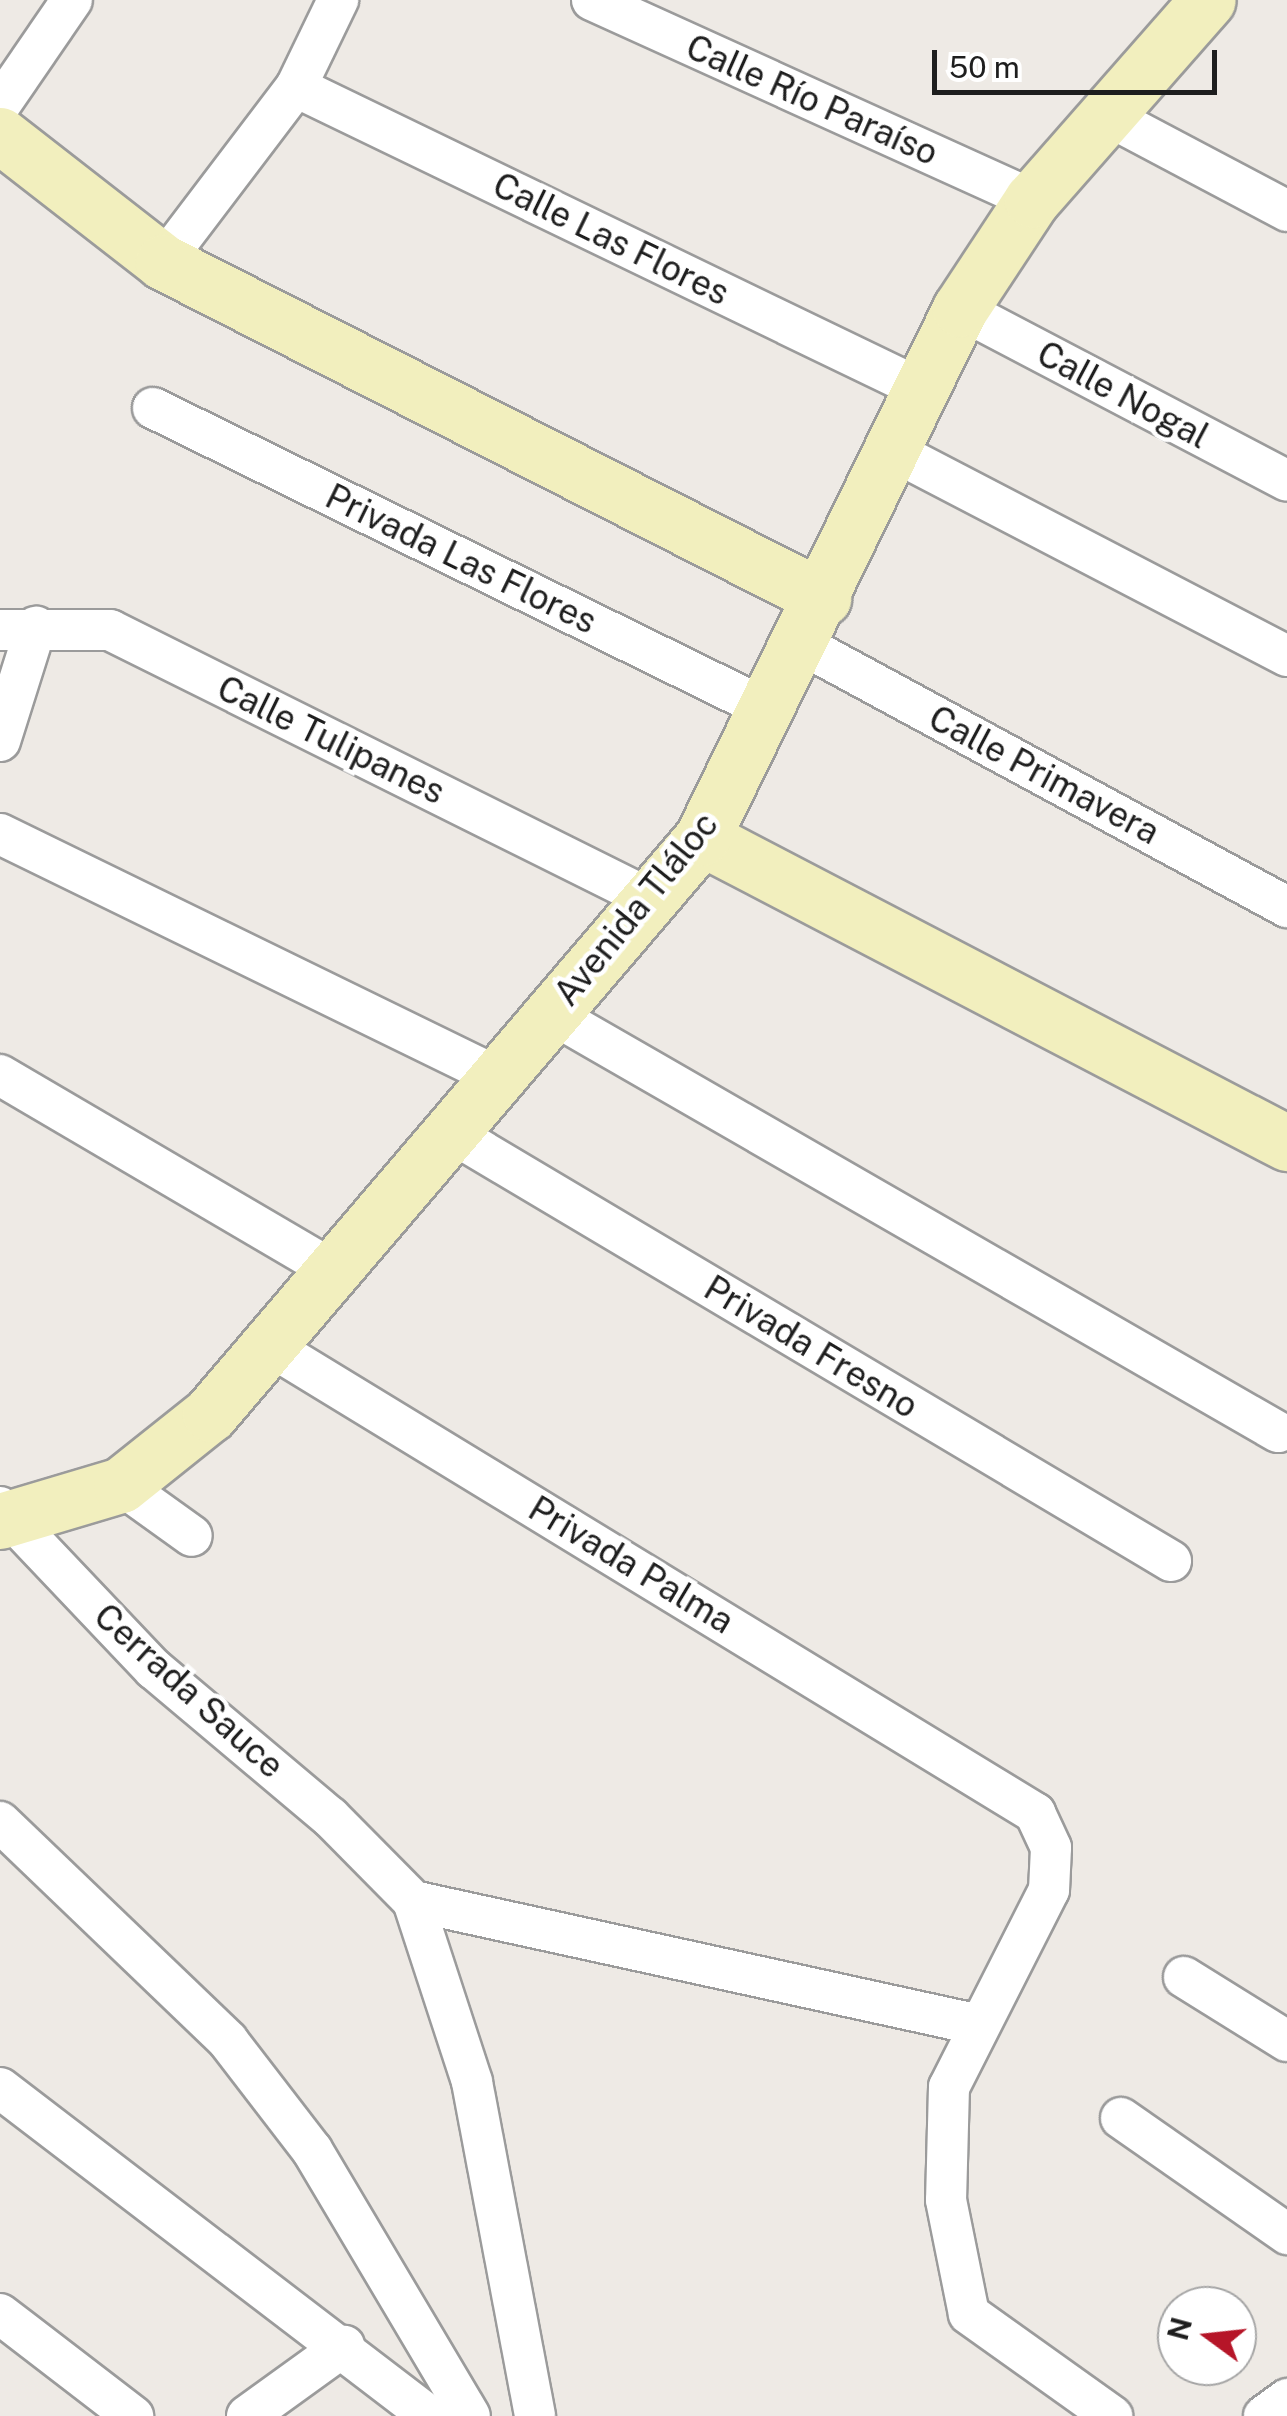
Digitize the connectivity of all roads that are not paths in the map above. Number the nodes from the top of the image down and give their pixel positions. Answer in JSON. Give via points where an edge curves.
{"nodes":[{"id":1,"x":72,"y":0,"type":"edge"},
{"id":2,"x":338,"y":0,"type":"edge"},
{"id":3,"x":592,"y":0,"type":"edge"},
{"id":4,"x":1208,"y":0,"type":"edge"},
{"id":5,"x":296,"y":87,"type":"junction"},
{"id":6,"x":0,"y":105,"type":"edge"},
{"id":7,"x":1106,"y":115,"type":"junction"},
{"id":8,"x":0,"y":135,"type":"edge"},
{"id":9,"x":1032,"y":200,"type":"junction"},
{"id":10,"x":1287,"y":211,"type":"edge"},
{"id":11,"x":163,"y":262,"type":"junction"},
{"id":12,"x":960,"y":309,"type":"junction"},
{"id":13,"x":925,"y":391,"type":"junction"},
{"id":14,"x":153,"y":408,"type":"dead end"},
{"id":15,"x":895,"y":452,"type":"junction"},
{"id":16,"x":1287,"y":481,"type":"edge"},
{"id":17,"x":812,"y":621,"type":"junction"},
{"id":18,"x":18,"y":629,"type":"edge"},
{"id":19,"x":1287,"y":656,"type":"edge"},
{"id":20,"x":769,"y":710,"type":"junction"},
{"id":21,"x":0,"y":741,"type":"edge"},
{"id":22,"x":0,"y":834,"type":"edge"},
{"id":23,"x":702,"y":838,"type":"junction"},
{"id":24,"x":650,"y":899,"type":"junction"},
{"id":25,"x":1287,"y":907,"type":"edge"},
{"id":26,"x":552,"y":1014,"type":"junction"},
{"id":27,"x":0,"y":1075,"type":"edge"},
{"id":28,"x":498,"y":1077,"type":"junction"},
{"id":29,"x":450,"y":1132,"type":"junction"},
{"id":30,"x":1287,"y":1143,"type":"edge"},
{"id":31,"x":333,"y":1270,"type":"junction"},
{"id":32,"x":268,"y":1345,"type":"junction"},
{"id":33,"x":1278,"y":1432,"type":"dead end"},
{"id":34,"x":121,"y":1485,"type":"junction"},
{"id":35,"x":4,"y":1515,"type":"edge"},
{"id":36,"x":192,"y":1536,"type":"dead end"},
{"id":37,"x":1171,"y":1561,"type":"dead end"},
{"id":38,"x":0,"y":1822,"type":"edge"},
{"id":39,"x":413,"y":1901,"type":"junction"},
{"id":40,"x":1184,"y":1976,"type":"dead end"},
{"id":41,"x":975,"y":2024,"type":"junction"},
{"id":42,"x":1287,"y":2041,"type":"edge"},
{"id":43,"x":0,"y":2088,"type":"edge"},
{"id":44,"x":1121,"y":2118,"type":"dead end"},
{"id":45,"x":1287,"y":2234,"type":"edge"},
{"id":46,"x":0,"y":2314,"type":"edge"},
{"id":47,"x":344,"y":2346,"type":"junction"},
{"id":48,"x":1287,"y":2399,"type":"edge"},
{"id":49,"x":134,"y":2416,"type":"edge"},
{"id":50,"x":247,"y":2416,"type":"edge"},
{"id":51,"x":429,"y":2416,"type":"edge"},
{"id":52,"x":470,"y":2416,"type":"edge"},
{"id":53,"x":535,"y":2416,"type":"edge"},
{"id":54,"x":1112,"y":2416,"type":"edge"},
{"id":55,"x":1264,"y":2416,"type":"edge"}],
"edges":[{"from":1,"to":6,"type":"street"},
{"from":2,"to":5,"type":"street"},
{"from":3,"to":9,"type":"street","name":"Calle Río Paraíso"},
{"from":4,"to":7,"type":"main road","name":"Avenida Tláloc"},
{"from":5,"to":11,"type":"street"},
{"from":5,"to":13,"type":"street","name":"Calle Las Flores"},
{"from":7,"to":9,"type":"main road","name":"Avenida Tláloc"},
{"from":7,"to":10,"type":"street"},
{"from":8,"to":11,"type":"main road"},
{"from":9,"to":12,"type":"main road","name":"Avenida Tláloc"},
{"from":11,"to":17,"type":"main road"},
{"from":12,"to":13,"type":"main road","name":"Avenida Tláloc"},
{"from":12,"to":16,"type":"street","name":"Calle Nogal"},
{"from":13,"to":15,"type":"main road","name":"Avenida Tláloc"},
{"from":14,"to":20,"type":"street","name":"Privada Las Flores"},
{"from":15,"to":17,"type":"main road","name":"Avenida Tláloc"},
{"from":15,"to":19,"type":"street"},
{"from":17,"to":20,"type":"main road","name":"Avenida Tláloc"},
{"from":17,"to":25,"type":"street","name":"Calle Primavera"},
{"from":18,"to":21,"type":"street"},
{"from":18,"to":24,"type":"street","name":"Calle Tulipanes","via":[[110,630]]},
{"from":20,"to":23,"type":"main road","name":"Avenida Tláloc"},
{"from":22,"to":28,"type":"street"},
{"from":23,"to":24,"type":"main road","name":"Avenida Tláloc"},
{"from":23,"to":30,"type":"main road"},
{"from":24,"to":26,"type":"main road","name":"Avenida Tláloc"},
{"from":26,"to":28,"type":"main road","name":"Avenida Tláloc"},
{"from":26,"to":33,"type":"street"},
{"from":27,"to":31,"type":"street"},
{"from":28,"to":29,"type":"main road","name":"Avenida Tláloc"},
{"from":29,"to":31,"type":"main road","name":"Avenida Tláloc"},
{"from":29,"to":37,"type":"street","name":"Privada Fresno"},
{"from":31,"to":32,"type":"main road","name":"Avenida Tláloc"},
{"from":32,"to":34,"type":"main road","name":"Avenida Tláloc","via":[[210,1414]]},
{"from":32,"to":41,"type":"street","name":"Privada Palma","via":[[1036,1813],[1052,1848],[1048,1890]]},
{"from":34,"to":35,"type":"main road","name":"Avenida Tláloc"},
{"from":34,"to":36,"type":"street"},
{"from":35,"to":39,"type":"street","name":"Cerrada Sauce","via":[[154,1669],[330,1817]]},
{"from":38,"to":52,"type":"street","via":[[228,2042],[312,2150]]},
{"from":39,"to":41,"type":"street"},
{"from":39,"to":53,"type":"street","via":[[472,2082]]},
{"from":40,"to":42,"type":"street"},
{"from":41,"to":54,"type":"street","name":"Privada Palma","via":[[949,2087],[946,2200],[970,2314]]},
{"from":43,"to":47,"type":"street"},
{"from":44,"to":45,"type":"street"},
{"from":46,"to":49,"type":"street"},
{"from":47,"to":50,"type":"street"},
{"from":47,"to":51,"type":"street"},
{"from":48,"to":55,"type":"street"}]}
